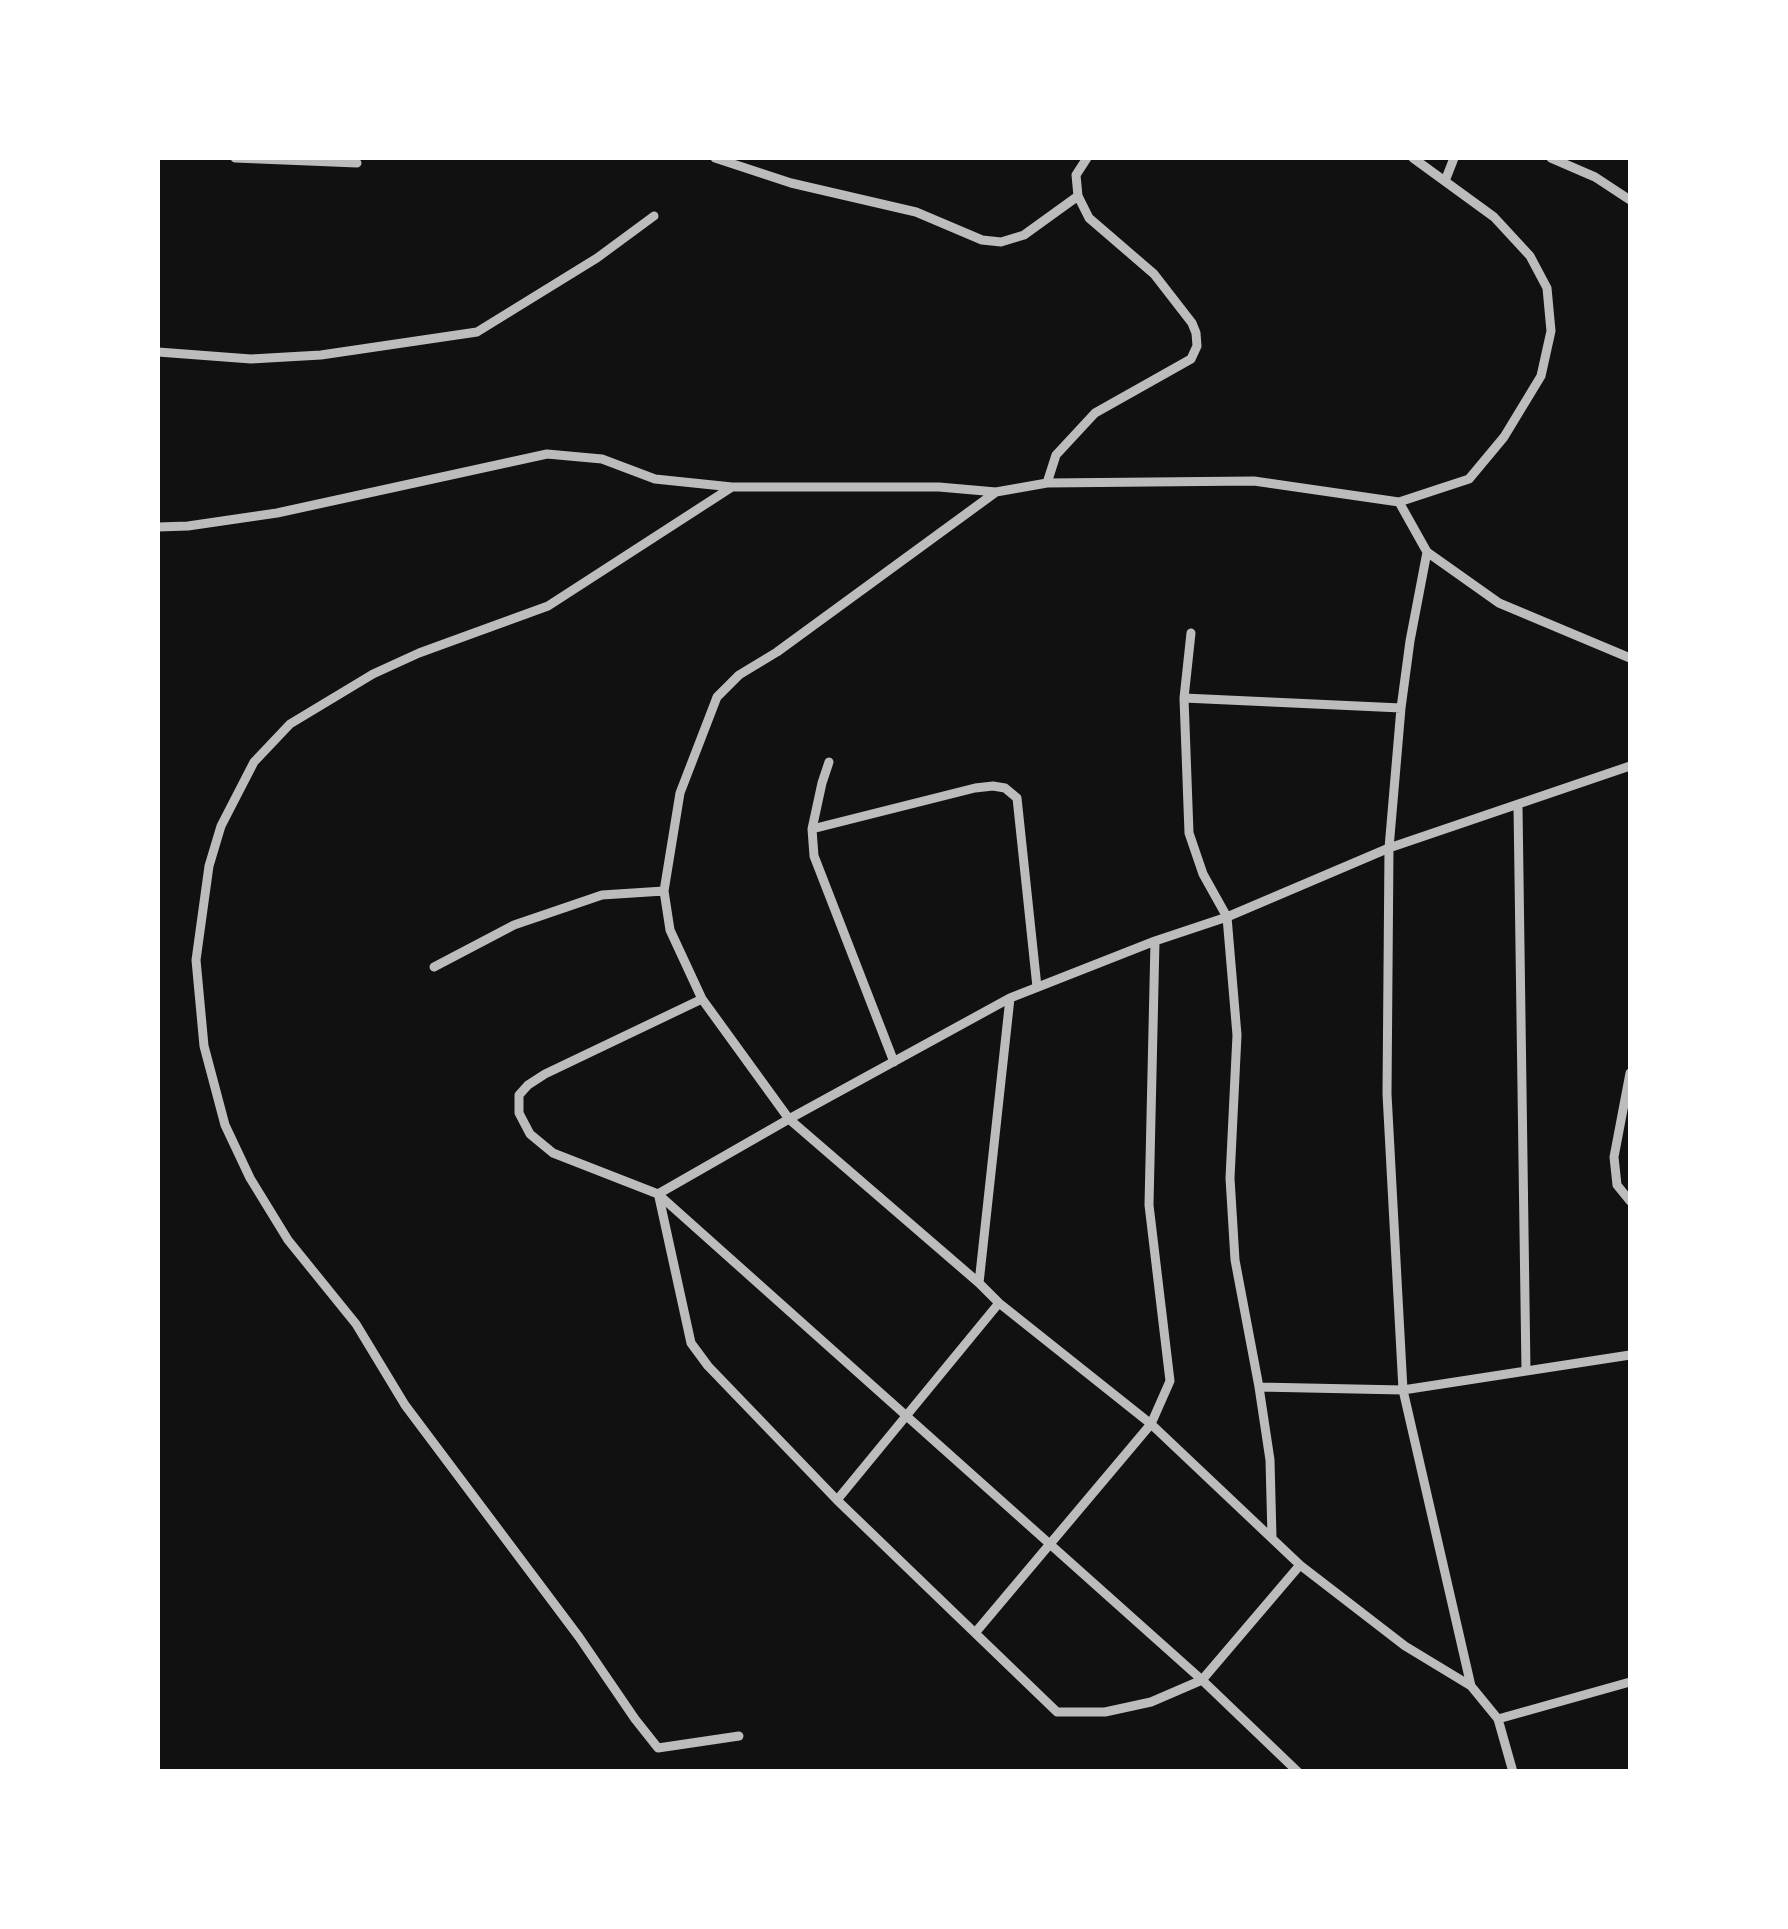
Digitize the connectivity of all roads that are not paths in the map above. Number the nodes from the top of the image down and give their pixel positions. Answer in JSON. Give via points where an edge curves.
{"nodes":[{"id":1,"x":235,"y":158,"type":"edge"},
{"id":2,"x":715,"y":158,"type":"edge"},
{"id":3,"x":1086,"y":158,"type":"edge"},
{"id":4,"x":1413,"y":158,"type":"edge"},
{"id":5,"x":1454,"y":158,"type":"edge"},
{"id":6,"x":1551,"y":158,"type":"edge"},
{"id":7,"x":357,"y":163,"type":"dead end"},
{"id":8,"x":1445,"y":180,"type":"junction"},
{"id":9,"x":1078,"y":196,"type":"junction"},
{"id":10,"x":1630,"y":200,"type":"edge"},
{"id":11,"x":654,"y":216,"type":"dead end"},
{"id":12,"x":158,"y":352,"type":"edge"},
{"id":13,"x":1047,"y":484,"type":"junction"},
{"id":14,"x":732,"y":487,"type":"junction"},
{"id":15,"x":996,"y":492,"type":"junction"},
{"id":16,"x":1399,"y":502,"type":"junction"},
{"id":17,"x":158,"y":527,"type":"edge"},
{"id":18,"x":1426,"y":552,"type":"junction"},
{"id":19,"x":1191,"y":633,"type":"dead end"},
{"id":20,"x":1630,"y":658,"type":"edge"},
{"id":21,"x":1184,"y":698,"type":"junction"},
{"id":22,"x":1401,"y":708,"type":"junction"},
{"id":23,"x":829,"y":762,"type":"dead end"},
{"id":24,"x":1630,"y":766,"type":"edge"},
{"id":25,"x":1518,"y":806,"type":"junction"},
{"id":26,"x":812,"y":829,"type":"junction"},
{"id":27,"x":1389,"y":848,"type":"junction"},
{"id":28,"x":664,"y":892,"type":"junction"},
{"id":29,"x":1228,"y":917,"type":"junction"},
{"id":30,"x":1155,"y":941,"type":"junction"},
{"id":31,"x":434,"y":967,"type":"dead end"},
{"id":32,"x":1038,"y":988,"type":"junction"},
{"id":33,"x":1010,"y":998,"type":"junction"},
{"id":34,"x":702,"y":999,"type":"junction"},
{"id":35,"x":894,"y":1062,"type":"junction"},
{"id":36,"x":1630,"y":1073,"type":"edge"},
{"id":37,"x":788,"y":1119,"type":"junction"},
{"id":38,"x":658,"y":1194,"type":"junction"},
{"id":39,"x":1630,"y":1201,"type":"edge"},
{"id":40,"x":979,"y":1283,"type":"junction"},
{"id":41,"x":1000,"y":1304,"type":"junction"},
{"id":42,"x":1630,"y":1354,"type":"edge"},
{"id":43,"x":1526,"y":1371,"type":"junction"},
{"id":44,"x":1260,"y":1387,"type":"junction"},
{"id":45,"x":1402,"y":1390,"type":"junction"},
{"id":46,"x":906,"y":1416,"type":"junction"},
{"id":47,"x":1151,"y":1424,"type":"junction"},
{"id":48,"x":837,"y":1500,"type":"junction"},
{"id":49,"x":1272,"y":1538,"type":"junction"},
{"id":50,"x":1050,"y":1544,"type":"junction"},
{"id":51,"x":1300,"y":1565,"type":"junction"},
{"id":52,"x":975,"y":1633,"type":"junction"},
{"id":53,"x":1202,"y":1680,"type":"junction"},
{"id":54,"x":1630,"y":1682,"type":"edge"},
{"id":55,"x":1471,"y":1686,"type":"junction"},
{"id":56,"x":1498,"y":1719,"type":"junction"},
{"id":57,"x":739,"y":1736,"type":"dead end"},
{"id":58,"x":1298,"y":1772,"type":"edge"},
{"id":59,"x":1513,"y":1772,"type":"edge"}],
"edges":[{"from":1,"to":7,"type":"street"},
{"from":2,"to":9,"type":"street","via":[[1001,242],[1024,235]]},
{"from":3,"to":9,"type":"street","via":[[1076,175]]},
{"from":4,"to":8,"type":"street"},
{"from":5,"to":8,"type":"street"},
{"from":6,"to":10,"type":"street"},
{"from":8,"to":16,"type":"street","via":[[1494,217],[1530,256],[1547,288],[1551,331],[1542,376],[1469,479]]},
{"from":9,"to":13,"type":"street","via":[[1089,218],[1154,274],[1192,323],[1198,346],[1191,359],[1095,413],[1056,455]]},
{"from":11,"to":12,"type":"street","via":[[478,332],[321,355],[250,359]]},
{"from":13,"to":15,"type":"street"},
{"from":13,"to":16,"type":"street","via":[[1254,480]]},
{"from":14,"to":15,"type":"street"},
{"from":14,"to":17,"type":"street","via":[[655,479],[602,460],[546,454],[277,513]]},
{"from":14,"to":57,"type":"street","via":[[548,606],[372,674],[290,724],[254,762],[221,826],[208,866],[196,960],[204,1046],[226,1125],[288,1240],[356,1324],[405,1404],[658,1748]]},
{"from":15,"to":28,"type":"street","via":[[717,697],[680,793]]},
{"from":16,"to":18,"type":"street"},
{"from":18,"to":20,"type":"street","via":[[1499,603]]},
{"from":18,"to":22,"type":"street"},
{"from":19,"to":21,"type":"street"},
{"from":21,"to":22,"type":"street"},
{"from":21,"to":29,"type":"street","via":[[1189,833]]},
{"from":22,"to":27,"type":"street"},
{"from":23,"to":26,"type":"street"},
{"from":24,"to":25,"type":"street"},
{"from":25,"to":27,"type":"street"},
{"from":25,"to":43,"type":"street"},
{"from":26,"to":32,"type":"street","via":[[975,788],[1005,788],[1017,798]]},
{"from":26,"to":35,"type":"street","via":[[814,856]]},
{"from":27,"to":29,"type":"street"},
{"from":27,"to":45,"type":"street","via":[[1387,1094]]},
{"from":28,"to":31,"type":"street","via":[[602,894],[514,925]]},
{"from":28,"to":34,"type":"street","via":[[670,930]]},
{"from":29,"to":30,"type":"street"},
{"from":29,"to":44,"type":"street","via":[[1237,1035],[1230,1178],[1235,1260]]},
{"from":30,"to":32,"type":"street"},
{"from":30,"to":47,"type":"street","via":[[1149,1205],[1170,1381]]},
{"from":32,"to":33,"type":"street"},
{"from":33,"to":35,"type":"street"},
{"from":33,"to":40,"type":"street"},
{"from":34,"to":37,"type":"street"},
{"from":34,"to":38,"type":"street","via":[[546,1074],[518,1095],[530,1134],[553,1153]]},
{"from":35,"to":37,"type":"street"},
{"from":36,"to":39,"type":"street","via":[[1614,1157],[1616,1185]]},
{"from":37,"to":38,"type":"street"},
{"from":37,"to":40,"type":"street"},
{"from":38,"to":46,"type":"street"},
{"from":38,"to":48,"type":"street","via":[[691,1343]]},
{"from":40,"to":41,"type":"street"},
{"from":41,"to":46,"type":"street"},
{"from":41,"to":47,"type":"street"},
{"from":42,"to":43,"type":"street"},
{"from":43,"to":45,"type":"street"},
{"from":44,"to":45,"type":"street"},
{"from":44,"to":49,"type":"street"},
{"from":45,"to":55,"type":"street"},
{"from":46,"to":48,"type":"street"},
{"from":46,"to":50,"type":"street"},
{"from":47,"to":49,"type":"street"},
{"from":47,"to":50,"type":"street"},
{"from":48,"to":52,"type":"street"},
{"from":49,"to":51,"type":"street"},
{"from":50,"to":52,"type":"street"},
{"from":50,"to":53,"type":"street"},
{"from":51,"to":53,"type":"street"},
{"from":51,"to":55,"type":"street","via":[[1405,1646]]},
{"from":52,"to":53,"type":"street","via":[[1057,1712],[1105,1712],[1151,1702]]},
{"from":53,"to":58,"type":"street"},
{"from":54,"to":56,"type":"street"},
{"from":55,"to":56,"type":"street"},
{"from":56,"to":59,"type":"street"}]}
